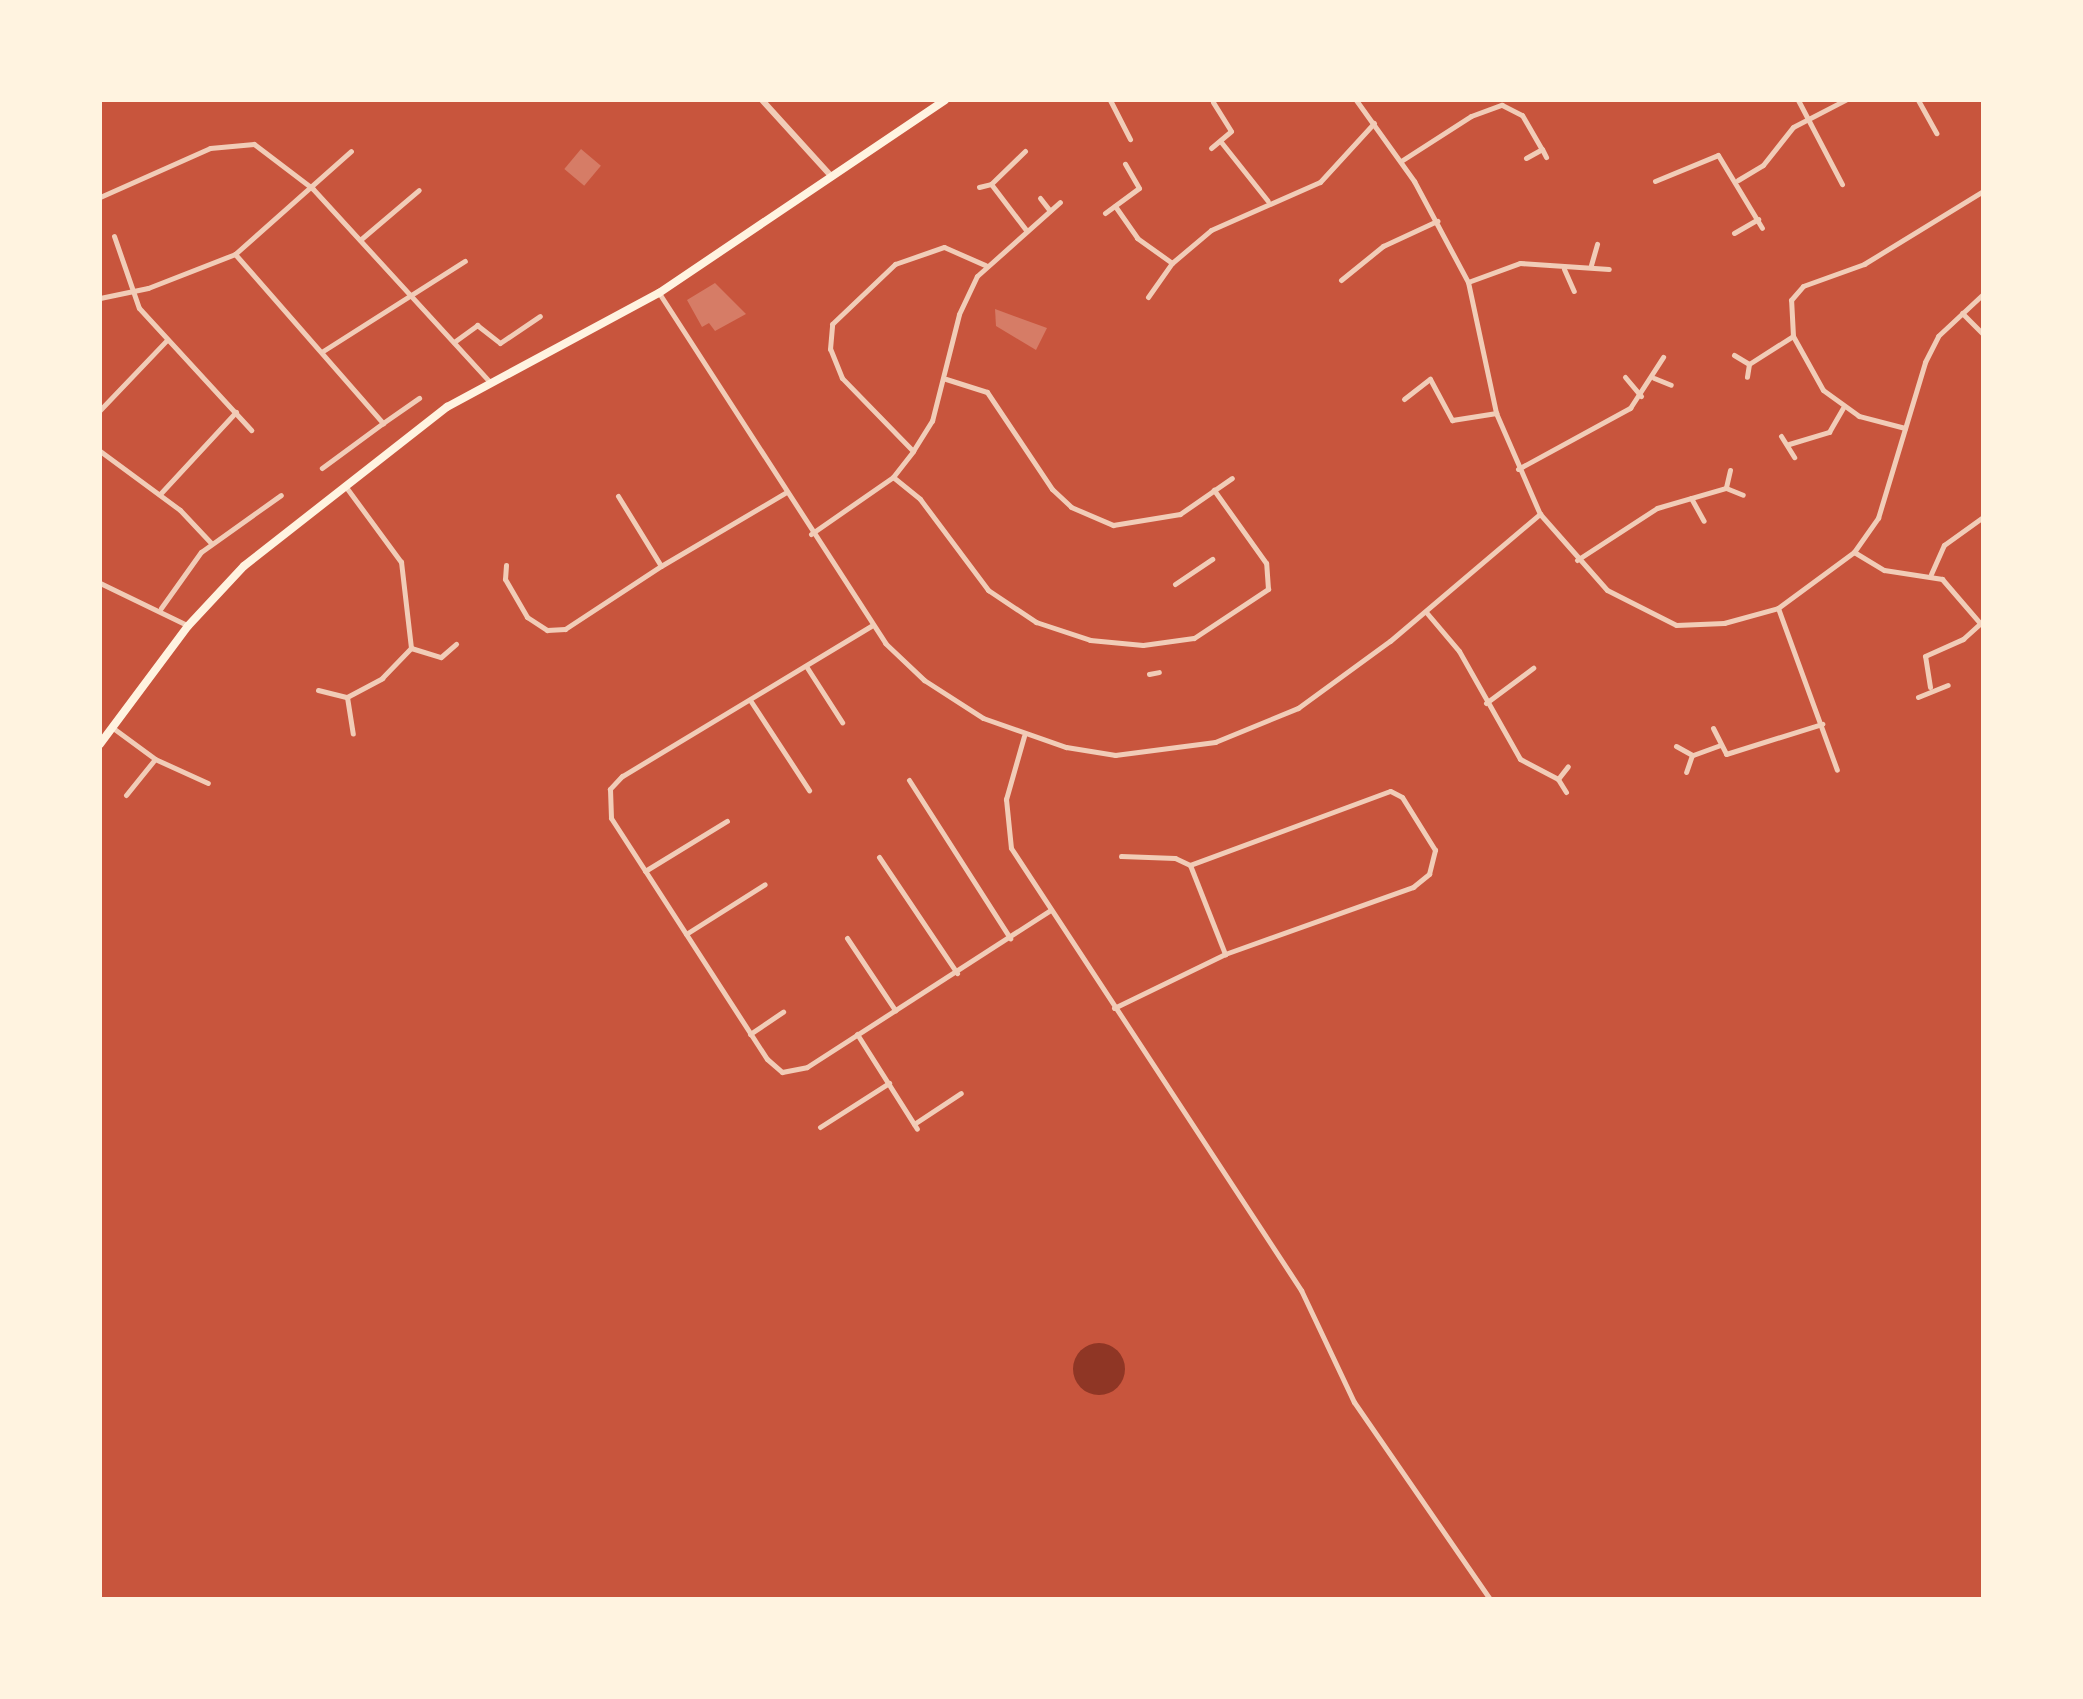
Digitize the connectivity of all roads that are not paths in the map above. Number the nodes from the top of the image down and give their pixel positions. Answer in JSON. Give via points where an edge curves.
{"nodes":[{"id":1,"x":762,"y":100,"type":"edge"},
{"id":2,"x":945,"y":100,"type":"edge"},
{"id":3,"x":1356,"y":100,"type":"edge"},
{"id":4,"x":1798,"y":100,"type":"edge"},
{"id":5,"x":1845,"y":100,"type":"edge"},
{"id":6,"x":1918,"y":100,"type":"edge"},
{"id":7,"x":1111,"y":102,"type":"edge"},
{"id":8,"x":1212,"y":102,"type":"edge"},
{"id":9,"x":1940,"y":117,"type":"dead end"},
{"id":10,"x":1807,"y":119,"type":"junction"},
{"id":11,"x":1930,"y":122,"type":"junction"},
{"id":12,"x":1374,"y":123,"type":"junction"},
{"id":13,"x":1936,"y":133,"type":"dead end"},
{"id":14,"x":1130,"y":139,"type":"dead end"},
{"id":15,"x":1220,"y":142,"type":"junction"},
{"id":16,"x":1210,"y":148,"type":"dead end"},
{"id":17,"x":1542,"y":148,"type":"junction"},
{"id":18,"x":1025,"y":151,"type":"dead end"},
{"id":19,"x":351,"y":152,"type":"dead end"},
{"id":20,"x":1546,"y":157,"type":"dead end"},
{"id":21,"x":1526,"y":158,"type":"dead end"},
{"id":22,"x":1401,"y":160,"type":"junction"},
{"id":23,"x":1126,"y":164,"type":"dead end"},
{"id":24,"x":832,"y":178,"type":"junction"},
{"id":25,"x":1738,"y":180,"type":"junction"},
{"id":26,"x":1655,"y":181,"type":"dead end"},
{"id":27,"x":991,"y":184,"type":"junction"},
{"id":28,"x":1842,"y":184,"type":"dead end"},
{"id":29,"x":979,"y":187,"type":"dead end"},
{"id":30,"x":313,"y":189,"type":"junction"},
{"id":31,"x":419,"y":190,"type":"dead end"},
{"id":32,"x":1982,"y":193,"type":"edge"},
{"id":33,"x":100,"y":198,"type":"edge"},
{"id":34,"x":1040,"y":198,"type":"dead end"},
{"id":35,"x":1268,"y":201,"type":"junction"},
{"id":36,"x":1060,"y":202,"type":"dead end"},
{"id":37,"x":1115,"y":206,"type":"junction"},
{"id":38,"x":1050,"y":210,"type":"junction"},
{"id":39,"x":1105,"y":213,"type":"dead end"},
{"id":40,"x":1758,"y":219,"type":"junction"},
{"id":41,"x":1438,"y":221,"type":"junction"},
{"id":42,"x":1738,"y":221,"type":"dead end"},
{"id":43,"x":1742,"y":228,"type":"junction"},
{"id":44,"x":1762,"y":228,"type":"dead end"},
{"id":45,"x":1026,"y":230,"type":"junction"},
{"id":46,"x":1734,"y":233,"type":"dead end"},
{"id":47,"x":114,"y":236,"type":"dead end"},
{"id":48,"x":360,"y":240,"type":"junction"},
{"id":49,"x":1597,"y":244,"type":"dead end"},
{"id":50,"x":235,"y":254,"type":"junction"},
{"id":51,"x":465,"y":261,"type":"dead end"},
{"id":52,"x":1172,"y":263,"type":"junction"},
{"id":53,"x":986,"y":265,"type":"junction"},
{"id":54,"x":1591,"y":265,"type":"junction"},
{"id":55,"x":1564,"y":269,"type":"junction"},
{"id":56,"x":1609,"y":269,"type":"dead end"},
{"id":57,"x":1341,"y":280,"type":"dead end"},
{"id":58,"x":1468,"y":282,"type":"junction"},
{"id":59,"x":1574,"y":291,"type":"dead end"},
{"id":60,"x":659,"y":292,"type":"junction"},
{"id":61,"x":131,"y":293,"type":"junction"},
{"id":62,"x":1983,"y":294,"type":"edge"},
{"id":63,"x":410,"y":295,"type":"junction"},
{"id":64,"x":1148,"y":297,"type":"dead end"},
{"id":65,"x":100,"y":298,"type":"edge"},
{"id":66,"x":1962,"y":313,"type":"junction"},
{"id":67,"x":540,"y":316,"type":"dead end"},
{"id":68,"x":1983,"y":334,"type":"edge"},
{"id":69,"x":1794,"y":336,"type":"junction"},
{"id":70,"x":167,"y":340,"type":"junction"},
{"id":71,"x":454,"y":342,"type":"junction"},
{"id":72,"x":323,"y":351,"type":"junction"},
{"id":73,"x":1734,"y":354,"type":"dead end"},
{"id":74,"x":1662,"y":357,"type":"dead end"},
{"id":75,"x":1749,"y":364,"type":"junction"},
{"id":76,"x":1747,"y":376,"type":"dead end"},
{"id":77,"x":1625,"y":378,"type":"dead end"},
{"id":78,"x":1654,"y":378,"type":"junction"},
{"id":79,"x":946,"y":380,"type":"junction"},
{"id":80,"x":490,"y":382,"type":"junction"},
{"id":81,"x":1671,"y":384,"type":"dead end"},
{"id":82,"x":1641,"y":396,"type":"junction"},
{"id":83,"x":419,"y":398,"type":"dead end"},
{"id":84,"x":1404,"y":399,"type":"dead end"},
{"id":85,"x":1843,"y":408,"type":"junction"},
{"id":86,"x":100,"y":410,"type":"edge"},
{"id":87,"x":236,"y":412,"type":"junction"},
{"id":88,"x":1496,"y":413,"type":"junction"},
{"id":89,"x":383,"y":424,"type":"junction"},
{"id":90,"x":1905,"y":428,"type":"junction"},
{"id":91,"x":251,"y":430,"type":"dead end"},
{"id":92,"x":1781,"y":436,"type":"dead end"},
{"id":93,"x":1789,"y":444,"type":"junction"},
{"id":94,"x":100,"y":451,"type":"edge"},
{"id":95,"x":913,"y":452,"type":"junction"},
{"id":96,"x":1794,"y":457,"type":"dead end"},
{"id":97,"x":322,"y":468,"type":"dead end"},
{"id":98,"x":1518,"y":469,"type":"junction"},
{"id":99,"x":1730,"y":470,"type":"dead end"},
{"id":100,"x":893,"y":476,"type":"junction"},
{"id":101,"x":1232,"y":478,"type":"dead end"},
{"id":102,"x":346,"y":486,"type":"junction"},
{"id":103,"x":1726,"y":488,"type":"junction"},
{"id":104,"x":1214,"y":490,"type":"junction"},
{"id":105,"x":785,"y":492,"type":"junction"},
{"id":106,"x":160,"y":495,"type":"junction"},
{"id":107,"x":281,"y":495,"type":"dead end"},
{"id":108,"x":1743,"y":495,"type":"dead end"},
{"id":109,"x":618,"y":496,"type":"dead end"},
{"id":110,"x":1691,"y":498,"type":"junction"},
{"id":111,"x":1540,"y":514,"type":"junction"},
{"id":112,"x":1983,"y":517,"type":"edge"},
{"id":113,"x":1704,"y":521,"type":"dead end"},
{"id":114,"x":811,"y":534,"type":"junction"},
{"id":115,"x":211,"y":543,"type":"junction"},
{"id":116,"x":1854,"y":552,"type":"junction"},
{"id":117,"x":1212,"y":559,"type":"dead end"},
{"id":118,"x":1577,"y":560,"type":"junction"},
{"id":119,"x":506,"y":565,"type":"dead end"},
{"id":120,"x":662,"y":566,"type":"junction"},
{"id":121,"x":1931,"y":574,"type":"junction"},
{"id":122,"x":100,"y":583,"type":"edge"},
{"id":123,"x":1176,"y":584,"type":"dead end"},
{"id":124,"x":161,"y":608,"type":"junction"},
{"id":125,"x":1778,"y":608,"type":"junction"},
{"id":126,"x":1426,"y":612,"type":"junction"},
{"id":127,"x":1981,"y":621,"type":"edge"},
{"id":128,"x":188,"y":626,"type":"junction"},
{"id":129,"x":871,"y":626,"type":"junction"},
{"id":130,"x":456,"y":644,"type":"dead end"},
{"id":131,"x":411,"y":648,"type":"junction"},
{"id":132,"x":806,"y":666,"type":"junction"},
{"id":133,"x":1533,"y":668,"type":"dead end"},
{"id":134,"x":1160,"y":672,"type":"dead end"},
{"id":135,"x":1149,"y":674,"type":"dead end"},
{"id":136,"x":1948,"y":686,"type":"dead end"},
{"id":137,"x":1930,"y":687,"type":"junction"},
{"id":138,"x":318,"y":690,"type":"dead end"},
{"id":139,"x":348,"y":697,"type":"junction"},
{"id":140,"x":1918,"y":697,"type":"dead end"},
{"id":141,"x":750,"y":700,"type":"junction"},
{"id":142,"x":1486,"y":703,"type":"junction"},
{"id":143,"x":842,"y":722,"type":"dead end"},
{"id":144,"x":1822,"y":724,"type":"junction"},
{"id":145,"x":113,"y":728,"type":"junction"},
{"id":146,"x":1713,"y":728,"type":"dead end"},
{"id":147,"x":353,"y":734,"type":"dead end"},
{"id":148,"x":1024,"y":736,"type":"junction"},
{"id":149,"x":100,"y":744,"type":"edge"},
{"id":150,"x":1676,"y":746,"type":"dead end"},
{"id":151,"x":1718,"y":746,"type":"junction"},
{"id":152,"x":1692,"y":755,"type":"junction"},
{"id":153,"x":155,"y":759,"type":"junction"},
{"id":154,"x":1568,"y":766,"type":"dead end"},
{"id":155,"x":1837,"y":770,"type":"dead end"},
{"id":156,"x":1686,"y":772,"type":"dead end"},
{"id":157,"x":198,"y":778,"type":"junction"},
{"id":158,"x":1558,"y":778,"type":"junction"},
{"id":159,"x":909,"y":780,"type":"dead end"},
{"id":160,"x":208,"y":783,"type":"dead end"},
{"id":161,"x":133,"y":788,"type":"junction"},
{"id":162,"x":193,"y":790,"type":"dead end"},
{"id":163,"x":809,"y":790,"type":"dead end"},
{"id":164,"x":1566,"y":792,"type":"dead end"},
{"id":165,"x":139,"y":794,"type":"dead end"},
{"id":166,"x":126,"y":795,"type":"dead end"},
{"id":167,"x":727,"y":821,"type":"dead end"},
{"id":168,"x":1122,"y":856,"type":"dead end"},
{"id":169,"x":879,"y":857,"type":"dead end"},
{"id":170,"x":1131,"y":857,"type":"junction"},
{"id":171,"x":1190,"y":865,"type":"junction"},
{"id":172,"x":1130,"y":868,"type":"dead end"},
{"id":173,"x":645,"y":870,"type":"junction"},
{"id":174,"x":766,"y":884,"type":"dead end"},
{"id":175,"x":1051,"y":910,"type":"junction"},
{"id":176,"x":686,"y":934,"type":"junction"},
{"id":177,"x":848,"y":938,"type":"dead end"},
{"id":178,"x":1010,"y":938,"type":"junction"},
{"id":179,"x":1226,"y":954,"type":"junction"},
{"id":180,"x":957,"y":973,"type":"junction"},
{"id":181,"x":1114,"y":1008,"type":"junction"},
{"id":182,"x":896,"y":1010,"type":"junction"},
{"id":183,"x":783,"y":1012,"type":"dead end"},
{"id":184,"x":750,"y":1034,"type":"junction"},
{"id":185,"x":857,"y":1034,"type":"junction"},
{"id":186,"x":889,"y":1083,"type":"junction"},
{"id":187,"x":960,"y":1093,"type":"dead end"},
{"id":188,"x":820,"y":1127,"type":"dead end"},
{"id":189,"x":1490,"y":1599,"type":"edge"}],
"edges":[{"from":1,"to":24,"type":"street"},
{"from":2,"to":24,"type":"main road"},
{"from":3,"to":12,"type":"street"},
{"from":4,"to":10,"type":"street"},
{"from":5,"to":10,"type":"street"},
{"from":6,"to":11,"type":"street"},
{"from":7,"to":14,"type":"street"},
{"from":8,"to":15,"type":"street","via":[[1232,131]]},
{"from":9,"to":11,"type":"street"},
{"from":10,"to":25,"type":"street","via":[[1763,166]]},
{"from":10,"to":28,"type":"street"},
{"from":11,"to":13,"type":"street"},
{"from":12,"to":22,"type":"street"},
{"from":12,"to":35,"type":"street","via":[[1320,182]]},
{"from":15,"to":16,"type":"street"},
{"from":15,"to":35,"type":"street"},
{"from":17,"to":20,"type":"street"},
{"from":17,"to":21,"type":"street"},
{"from":17,"to":22,"type":"street","via":[[1522,115],[1502,105],[1471,116]]},
{"from":18,"to":27,"type":"street"},
{"from":19,"to":30,"type":"street"},
{"from":22,"to":41,"type":"street"},
{"from":23,"to":37,"type":"street","via":[[1139,188]]},
{"from":24,"to":60,"type":"main road"},
{"from":25,"to":26,"type":"street","via":[[1726,160],[1708,154]]},
{"from":25,"to":40,"type":"street"},
{"from":27,"to":29,"type":"street"},
{"from":27,"to":45,"type":"street"},
{"from":30,"to":33,"type":"street","via":[[254,144],[210,148]]},
{"from":30,"to":48,"type":"street"},
{"from":30,"to":50,"type":"street"},
{"from":31,"to":48,"type":"street"},
{"from":32,"to":69,"type":"street","via":[[1864,264],[1803,286],[1788,316]]},
{"from":34,"to":38,"type":"street"},
{"from":35,"to":52,"type":"street","via":[[1211,230]]},
{"from":36,"to":38,"type":"street"},
{"from":37,"to":39,"type":"street"},
{"from":37,"to":52,"type":"street","via":[[1138,238]]},
{"from":38,"to":45,"type":"street"},
{"from":40,"to":43,"type":"street"},
{"from":40,"to":44,"type":"street"},
{"from":41,"to":57,"type":"street","via":[[1384,246]]},
{"from":41,"to":58,"type":"street"},
{"from":42,"to":43,"type":"street"},
{"from":43,"to":46,"type":"street"},
{"from":45,"to":53,"type":"street"},
{"from":47,"to":61,"type":"street"},
{"from":48,"to":63,"type":"street"},
{"from":49,"to":54,"type":"street"},
{"from":50,"to":61,"type":"street"},
{"from":50,"to":72,"type":"street"},
{"from":51,"to":63,"type":"street"},
{"from":52,"to":64,"type":"street"},
{"from":53,"to":79,"type":"street","via":[[959,314]]},
{"from":53,"to":95,"type":"street","via":[[963,251],[930,250],[895,264],[832,324],[830,350],[842,378]]},
{"from":54,"to":55,"type":"street"},
{"from":54,"to":56,"type":"street"},
{"from":55,"to":58,"type":"street","via":[[1520,263]]},
{"from":55,"to":59,"type":"street"},
{"from":58,"to":88,"type":"street"},
{"from":60,"to":80,"type":"main road"},
{"from":60,"to":105,"type":"street"},
{"from":61,"to":65,"type":"street"},
{"from":61,"to":70,"type":"street"},
{"from":62,"to":66,"type":"street"},
{"from":63,"to":71,"type":"street"},
{"from":63,"to":72,"type":"street"},
{"from":66,"to":68,"type":"street"},
{"from":66,"to":90,"type":"street","via":[[1925,362]]},
{"from":67,"to":71,"type":"street","via":[[500,343],[477,325]]},
{"from":69,"to":75,"type":"street"},
{"from":69,"to":85,"type":"street","via":[[1823,390]]},
{"from":70,"to":86,"type":"street"},
{"from":70,"to":87,"type":"street"},
{"from":71,"to":80,"type":"street"},
{"from":72,"to":89,"type":"street"},
{"from":73,"to":75,"type":"street"},
{"from":74,"to":78,"type":"street"},
{"from":75,"to":76,"type":"street"},
{"from":77,"to":82,"type":"street"},
{"from":78,"to":81,"type":"street"},
{"from":78,"to":82,"type":"street"},
{"from":79,"to":95,"type":"street"},
{"from":79,"to":104,"type":"street","via":[[987,392],[1052,490],[1092,518],[1126,526],[1158,522]]},
{"from":80,"to":102,"type":"main road","via":[[446,407]]},
{"from":82,"to":98,"type":"street"},
{"from":83,"to":89,"type":"street"},
{"from":84,"to":88,"type":"street","via":[[1430,380],[1452,420],[1461,424]]},
{"from":85,"to":90,"type":"street"},
{"from":85,"to":93,"type":"street","via":[[1829,432]]},
{"from":87,"to":91,"type":"street"},
{"from":87,"to":106,"type":"street"},
{"from":88,"to":98,"type":"street"},
{"from":89,"to":97,"type":"street"},
{"from":90,"to":116,"type":"street","via":[[1878,518]]},
{"from":92,"to":93,"type":"street"},
{"from":93,"to":96,"type":"street"},
{"from":94,"to":106,"type":"street"},
{"from":95,"to":100,"type":"street"},
{"from":98,"to":111,"type":"street"},
{"from":99,"to":103,"type":"street"},
{"from":100,"to":104,"type":"street","via":[[1004,600],[1066,633],[1141,644],[1194,638],[1268,589],[1266,563]]},
{"from":100,"to":114,"type":"street"},
{"from":101,"to":104,"type":"street"},
{"from":102,"to":128,"type":"main road","via":[[244,566]]},
{"from":102,"to":131,"type":"street","via":[[401,562]]},
{"from":103,"to":108,"type":"street"},
{"from":103,"to":110,"type":"street"},
{"from":105,"to":114,"type":"street"},
{"from":105,"to":120,"type":"street"},
{"from":106,"to":115,"type":"street"},
{"from":107,"to":115,"type":"street"},
{"from":109,"to":120,"type":"street"},
{"from":110,"to":113,"type":"street"},
{"from":110,"to":118,"type":"street","via":[[1657,508]]},
{"from":111,"to":118,"type":"street"},
{"from":111,"to":126,"type":"street"},
{"from":112,"to":121,"type":"street","via":[[1944,545]]},
{"from":114,"to":129,"type":"street"},
{"from":115,"to":124,"type":"street"},
{"from":116,"to":121,"type":"street","via":[[1884,570]]},
{"from":116,"to":125,"type":"street"},
{"from":117,"to":123,"type":"street"},
{"from":118,"to":125,"type":"street","via":[[1638,610],[1676,625],[1724,623]]},
{"from":119,"to":120,"type":"street","via":[[505,579],[527,617],[547,630],[565,629]]},
{"from":121,"to":127,"type":"street","via":[[1960,592]]},
{"from":122,"to":124,"type":"street"},
{"from":124,"to":128,"type":"street"},
{"from":125,"to":144,"type":"street"},
{"from":126,"to":142,"type":"street","via":[[1459,651]]},
{"from":126,"to":148,"type":"street","via":[[1298,708],[1216,742],[1116,754]]},
{"from":127,"to":137,"type":"street","via":[[1963,640],[1926,656]]},
{"from":128,"to":145,"type":"main road"},
{"from":129,"to":132,"type":"street"},
{"from":129,"to":148,"type":"street","via":[[906,665],[954,702]]},
{"from":130,"to":131,"type":"street","via":[[441,656]]},
{"from":131,"to":139,"type":"street","via":[[382,678]]},
{"from":132,"to":141,"type":"street"},
{"from":132,"to":143,"type":"street"},
{"from":133,"to":142,"type":"street"},
{"from":134,"to":135,"type":"street"},
{"from":136,"to":137,"type":"street"},
{"from":137,"to":140,"type":"street"},
{"from":138,"to":139,"type":"street"},
{"from":139,"to":147,"type":"street"},
{"from":141,"to":163,"type":"street"},
{"from":141,"to":173,"type":"street","via":[[610,789],[611,818]]},
{"from":142,"to":158,"type":"street","via":[[1520,759]]},
{"from":144,"to":151,"type":"street","via":[[1744,753],[1726,754]]},
{"from":144,"to":155,"type":"street"},
{"from":145,"to":149,"type":"main road"},
{"from":145,"to":153,"type":"street"},
{"from":146,"to":151,"type":"street"},
{"from":148,"to":175,"type":"street","via":[[1004,823],[1010,848]]},
{"from":150,"to":152,"type":"street"},
{"from":151,"to":152,"type":"street"},
{"from":152,"to":156,"type":"street"},
{"from":153,"to":157,"type":"street"},
{"from":153,"to":161,"type":"street"},
{"from":154,"to":158,"type":"street"},
{"from":157,"to":160,"type":"street"},
{"from":157,"to":162,"type":"street"},
{"from":158,"to":164,"type":"street"},
{"from":159,"to":178,"type":"street"},
{"from":161,"to":165,"type":"street"},
{"from":161,"to":166,"type":"street"},
{"from":167,"to":173,"type":"street"},
{"from":168,"to":170,"type":"street"},
{"from":169,"to":180,"type":"street"},
{"from":170,"to":171,"type":"street"},
{"from":170,"to":172,"type":"street"},
{"from":171,"to":179,"type":"street"},
{"from":171,"to":179,"type":"street","via":[[1390,791],[1402,796],[1433,843],[1433,866],[1413,886]]},
{"from":173,"to":176,"type":"street"},
{"from":174,"to":176,"type":"street"},
{"from":175,"to":178,"type":"street"},
{"from":175,"to":181,"type":"street"},
{"from":176,"to":184,"type":"street"},
{"from":177,"to":182,"type":"street"},
{"from":178,"to":180,"type":"street"},
{"from":179,"to":181,"type":"street"},
{"from":180,"to":182,"type":"street"},
{"from":181,"to":189,"type":"street","via":[[1301,1290],[1354,1402]]},
{"from":182,"to":185,"type":"street"},
{"from":183,"to":184,"type":"street"},
{"from":184,"to":185,"type":"street","via":[[767,1059],[794,1073]]},
{"from":185,"to":186,"type":"street"},
{"from":186,"to":187,"type":"street","via":[[916,1126]]},
{"from":186,"to":188,"type":"street"}]}
